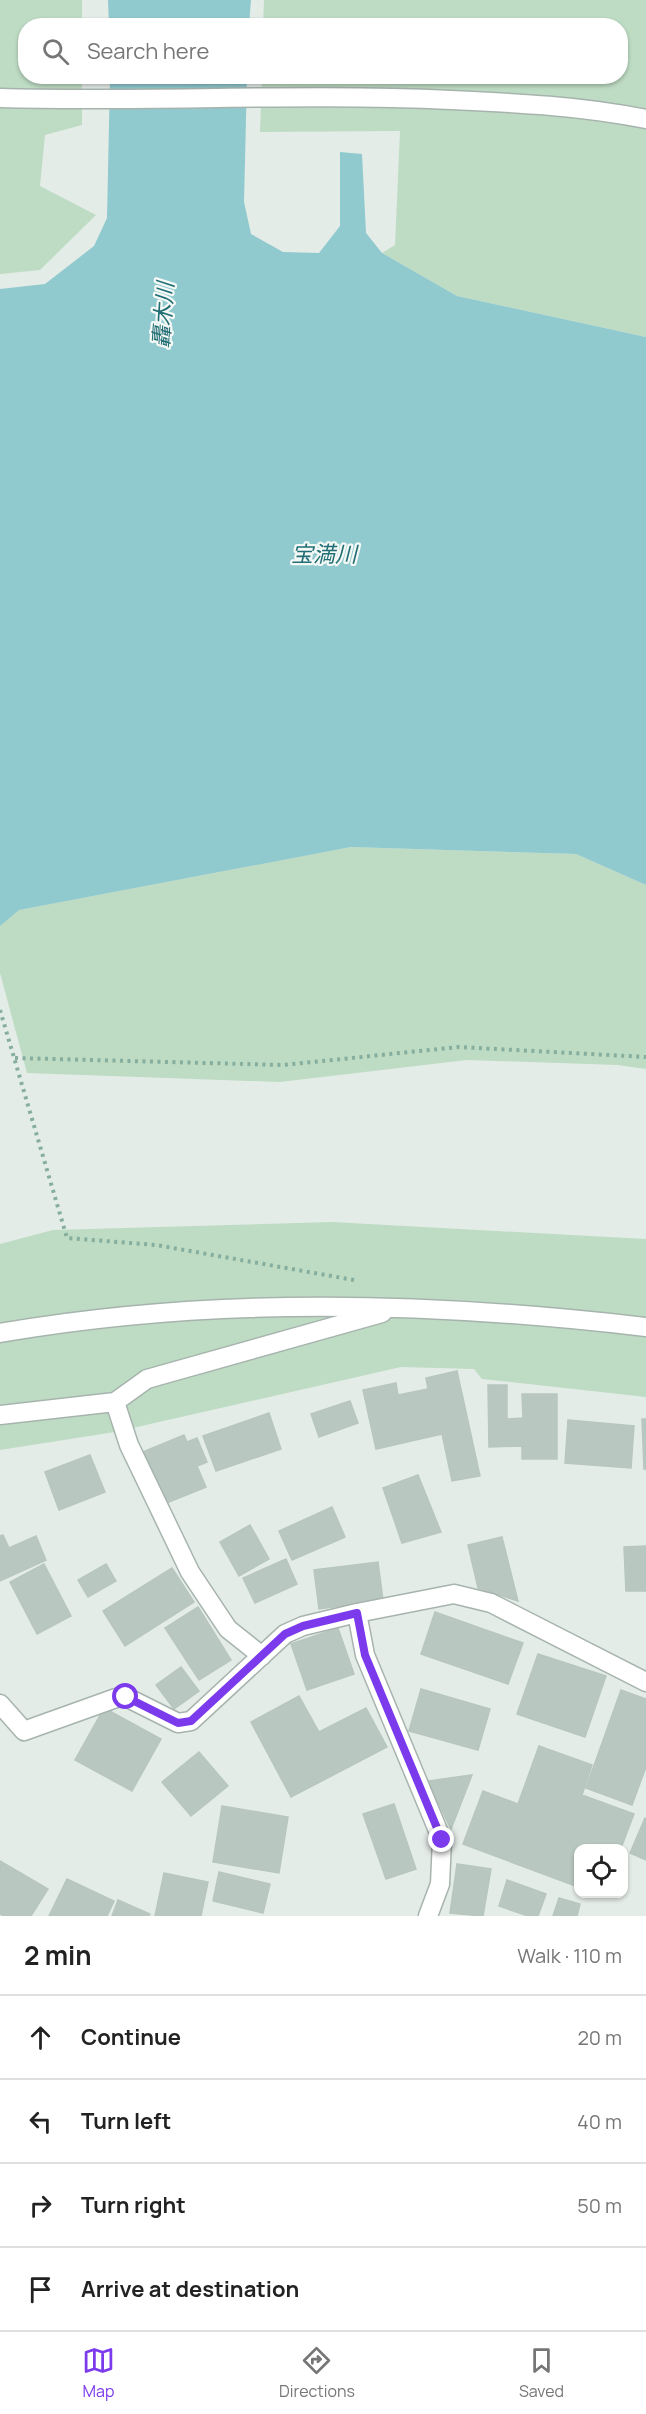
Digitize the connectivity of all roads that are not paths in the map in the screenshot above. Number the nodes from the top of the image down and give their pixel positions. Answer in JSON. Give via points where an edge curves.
{"nodes":[{"id":1,"x":0,"y":98,"type":"edge"},
{"id":2,"x":646,"y":119,"type":"edge"},
{"id":3,"x":404,"y":1307,"type":"junction"},
{"id":4,"x":646,"y":1327,"type":"edge"},
{"id":5,"x":0,"y":1333,"type":"edge"},
{"id":6,"x":115,"y":1402,"type":"junction"},
{"id":7,"x":0,"y":1415,"type":"edge"},
{"id":8,"x":357,"y":1613,"type":"junction"},
{"id":9,"x":262,"y":1656,"type":"junction"},
{"id":10,"x":646,"y":1682,"type":"edge"},
{"id":11,"x":0,"y":1704,"type":"edge"},
{"id":12,"x":428,"y":1916,"type":"edge"}],
"edges":[{"from":1,"to":2,"type":"street","via":[[99,101],[386,97],[533,103]]},
{"from":3,"to":4,"type":"street","via":[[505,1312]]},
{"from":3,"to":5,"type":"street","via":[[208,1310],[76,1320]]},
{"from":3,"to":6,"type":"street","via":[[147,1379]]},
{"from":6,"to":7,"type":"street"},
{"from":6,"to":9,"type":"street","via":[[129,1445],[190,1572],[228,1629]]},
{"from":8,"to":9,"type":"street","via":[[285,1634]]},
{"from":8,"to":10,"type":"street","via":[[454,1594],[473,1598]]},
{"from":8,"to":12,"type":"street","via":[[365,1655],[442,1840],[440,1884]]},
{"from":9,"to":11,"type":"street","via":[[191,1721],[178,1723],[126,1697],[24,1731]]}]}
